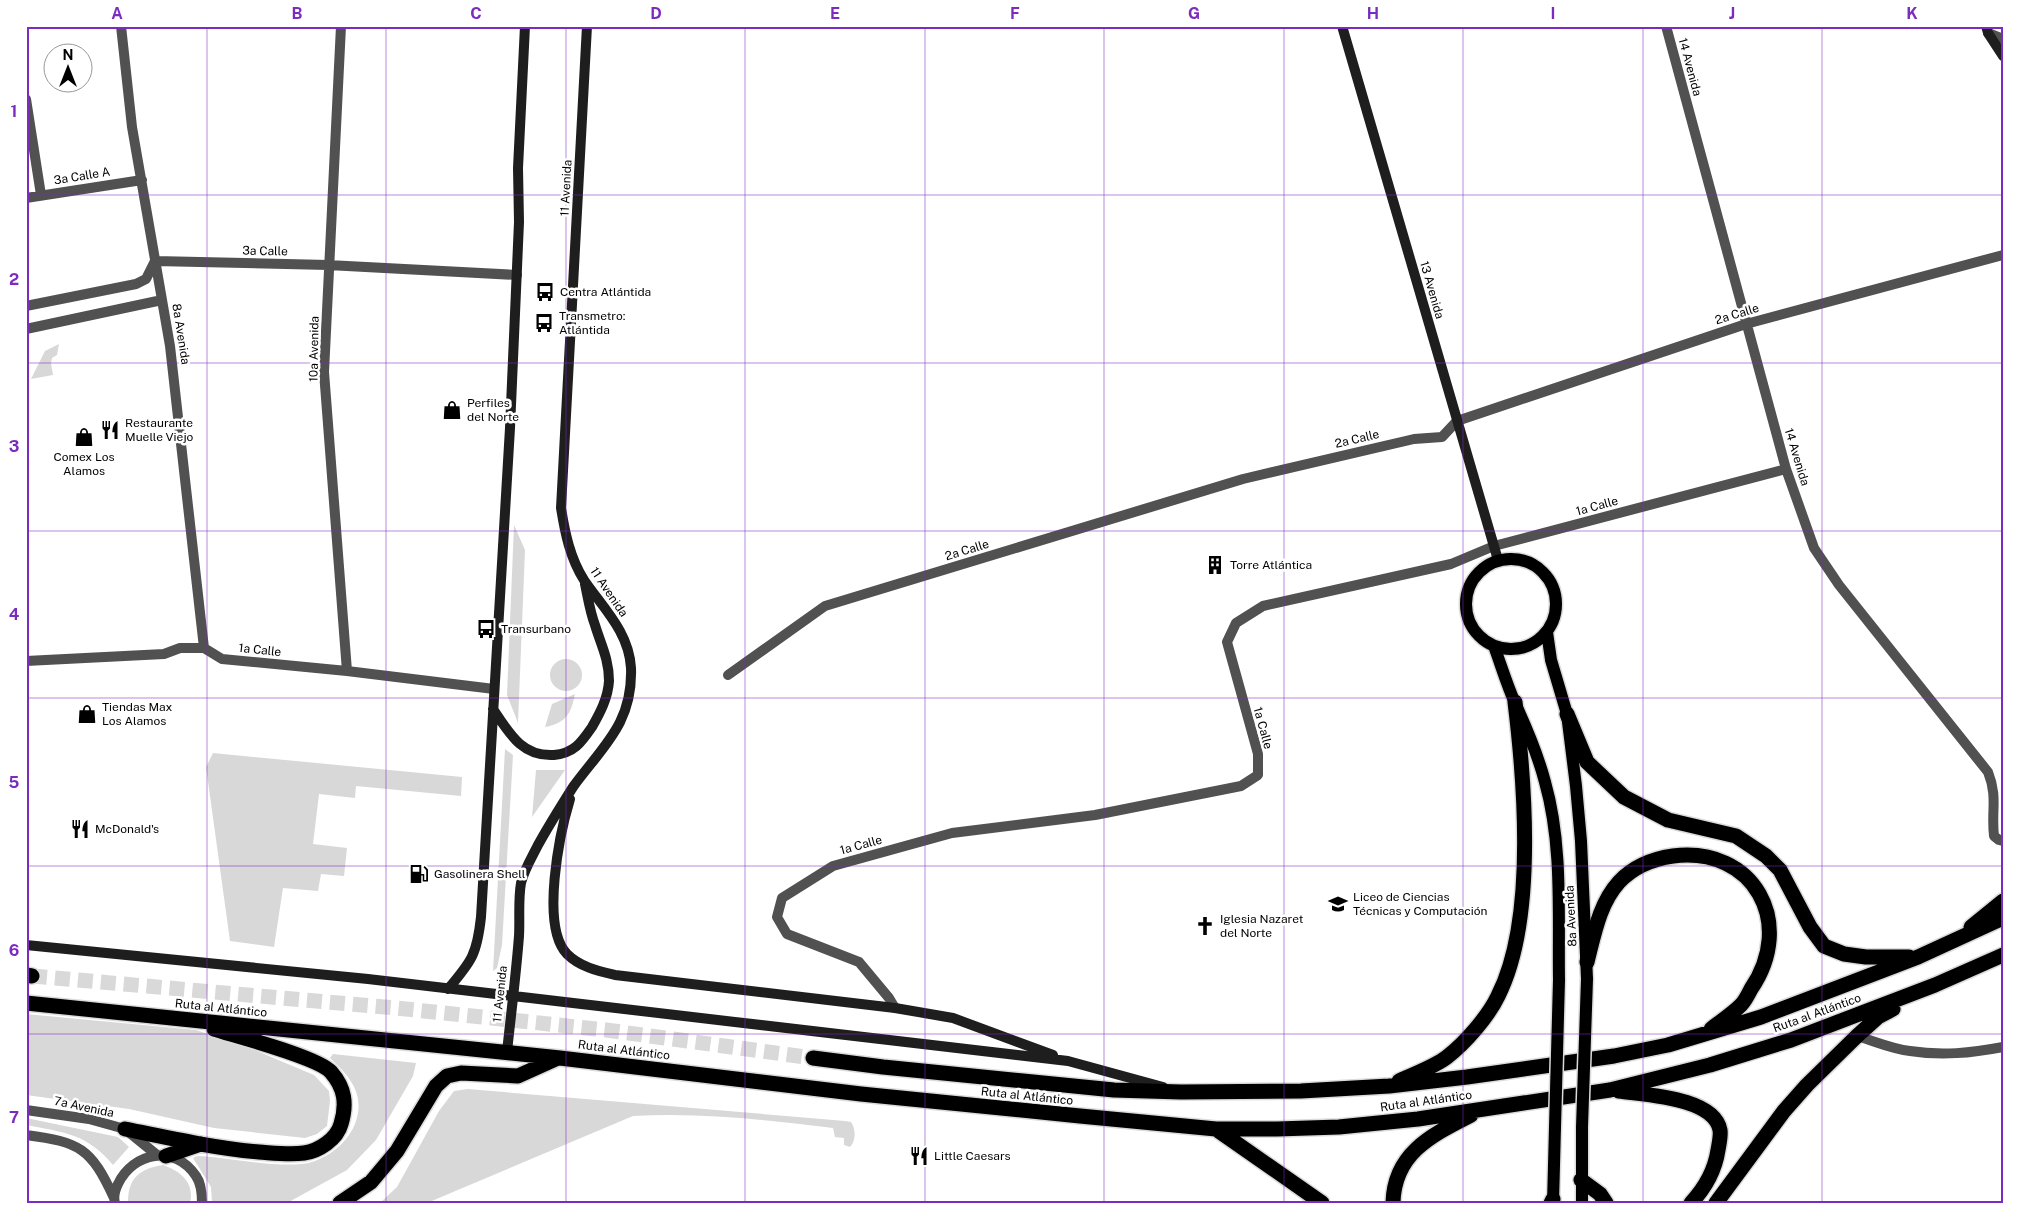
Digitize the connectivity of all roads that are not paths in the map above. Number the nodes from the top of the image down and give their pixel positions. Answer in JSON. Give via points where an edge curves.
{"nodes":[{"id":1,"x":121,"y":26,"type":"edge"},
{"id":2,"x":341,"y":26,"type":"edge"},
{"id":3,"x":525,"y":26,"type":"edge"},
{"id":4,"x":587,"y":26,"type":"edge"},
{"id":5,"x":1342,"y":26,"type":"edge"},
{"id":6,"x":1666,"y":26,"type":"edge"},
{"id":7,"x":1987,"y":30,"type":"edge"},
{"id":8,"x":2003,"y":39,"type":"edge"},
{"id":9,"x":2003,"y":56,"type":"edge"},
{"id":10,"x":26,"y":99,"type":"edge"},
{"id":11,"x":142,"y":180,"type":"junction"},
{"id":12,"x":41,"y":196,"type":"junction"},
{"id":13,"x":26,"y":198,"type":"edge"},
{"id":14,"x":2003,"y":256,"type":"edge"},
{"id":15,"x":155,"y":261,"type":"junction"},
{"id":16,"x":328,"y":265,"type":"junction"},
{"id":17,"x":517,"y":276,"type":"junction"},
{"id":18,"x":162,"y":300,"type":"junction"},
{"id":19,"x":26,"y":306,"type":"edge"},
{"id":20,"x":1746,"y":324,"type":"junction"},
{"id":21,"x":26,"y":329,"type":"edge"},
{"id":22,"x":1457,"y":421,"type":"junction"},
{"id":23,"x":1786,"y":469,"type":"junction"},
{"id":24,"x":1494,"y":546,"type":"junction"},
{"id":25,"x":1498,"y":560,"type":"junction"},
{"id":26,"x":583,"y":579,"type":"junction"},
{"id":27,"x":1547,"y":632,"type":"junction"},
{"id":28,"x":1494,"y":646,"type":"junction"},
{"id":29,"x":204,"y":648,"type":"junction"},
{"id":30,"x":26,"y":661,"type":"edge"},
{"id":31,"x":347,"y":672,"type":"junction"},
{"id":32,"x":728,"y":675,"type":"dead end"},
{"id":33,"x":494,"y":689,"type":"junction"},
{"id":34,"x":1515,"y":702,"type":"junction"},
{"id":35,"x":493,"y":709,"type":"junction"},
{"id":36,"x":1567,"y":714,"type":"junction"},
{"id":37,"x":574,"y":786,"type":"junction"},
{"id":38,"x":2003,"y":841,"type":"edge"},
{"id":39,"x":2003,"y":901,"type":"edge"},
{"id":40,"x":2003,"y":918,"type":"edge"},
{"id":41,"x":1951,"y":942,"type":"junction"},
{"id":42,"x":26,"y":945,"type":"edge"},
{"id":43,"x":2003,"y":955,"type":"edge"},
{"id":44,"x":1918,"y":958,"type":"junction"},
{"id":45,"x":1587,"y":962,"type":"junction"},
{"id":46,"x":1935,"y":985,"type":"junction"},
{"id":47,"x":448,"y":989,"type":"junction"},
{"id":48,"x":513,"y":996,"type":"junction"},
{"id":49,"x":26,"y":1003,"type":"edge"},
{"id":50,"x":895,"y":1008,"type":"junction"},
{"id":51,"x":184,"y":1019,"type":"junction"},
{"id":52,"x":1706,"y":1034,"type":"junction"},
{"id":53,"x":1857,"y":1036,"type":"junction"},
{"id":54,"x":2003,"y":1047,"type":"edge"},
{"id":55,"x":507,"y":1052,"type":"junction"},
{"id":56,"x":560,"y":1058,"type":"junction"},
{"id":57,"x":813,"y":1058,"type":"tunnel mouth"},
{"id":58,"x":1068,"y":1061,"type":"junction"},
{"id":59,"x":1388,"y":1086,"type":"junction"},
{"id":60,"x":1610,"y":1090,"type":"junction"},
{"id":61,"x":1181,"y":1092,"type":"junction"},
{"id":62,"x":1484,"y":1108,"type":"junction"},
{"id":63,"x":26,"y":1110,"type":"edge"},
{"id":64,"x":1216,"y":1128,"type":"junction"},
{"id":65,"x":125,"y":1129,"type":"junction"},
{"id":66,"x":26,"y":1135,"type":"edge"},
{"id":67,"x":202,"y":1144,"type":"junction"},
{"id":68,"x":162,"y":1156,"type":"junction"},
{"id":69,"x":1581,"y":1180,"type":"junction"},
{"id":70,"x":114,"y":1200,"type":"edge"},
{"id":71,"x":1552,"y":1202,"type":"edge"},
{"id":72,"x":202,"y":1203,"type":"edge"},
{"id":73,"x":340,"y":1203,"type":"edge"},
{"id":74,"x":1322,"y":1203,"type":"edge"},
{"id":75,"x":1393,"y":1203,"type":"edge"},
{"id":76,"x":1582,"y":1203,"type":"edge"},
{"id":77,"x":1606,"y":1203,"type":"edge"},
{"id":78,"x":1691,"y":1203,"type":"edge"},
{"id":79,"x":1716,"y":1203,"type":"edge"}],
"edges":[{"from":1,"to":11,"type":"street","name":"8a Avenida","via":[[132,126]]},
{"from":2,"to":16,"type":"street","name":"10a Avenida"},
{"from":3,"to":17,"type":"main road"},
{"from":4,"to":26,"type":"main road","name":"11 Avenida","via":[[561,508],[565,533]]},
{"from":5,"to":22,"type":"main road","name":"13 Avenida"},
{"from":6,"to":20,"type":"street","name":"14 Avenida"},
{"from":7,"to":8,"type":"street"},
{"from":7,"to":9,"type":"main road"},
{"from":10,"to":12,"type":"street"},
{"from":11,"to":12,"type":"street","name":"3a Calle A"},
{"from":11,"to":15,"type":"street","name":"8a Avenida"},
{"from":12,"to":13,"type":"street","name":"3a Calle A"},
{"from":14,"to":20,"type":"street","name":"2a Calle"},
{"from":15,"to":16,"type":"street","name":"3a Calle"},
{"from":15,"to":18,"type":"street","name":"8a Avenida"},
{"from":15,"to":19,"type":"street","via":[[146,279],[136,284]]},
{"from":16,"to":17,"type":"street","name":"3a Calle"},
{"from":16,"to":31,"type":"street","name":"10a Avenida","via":[[324,372]]},
{"from":17,"to":33,"type":"main road"},
{"from":18,"to":21,"type":"street"},
{"from":18,"to":29,"type":"street","name":"8a Avenida"},
{"from":20,"to":22,"type":"street","name":"2a Calle"},
{"from":20,"to":23,"type":"street","name":"14 Avenida"},
{"from":22,"to":24,"type":"main road","name":"13 Avenida"},
{"from":22,"to":32,"type":"street","name":"2a Calle","via":[[1442,437],[1414,439],[1243,479],[825,606]]},
{"from":23,"to":24,"type":"street","name":"1a Calle"},
{"from":23,"to":38,"type":"street","name":"14 Avenida","via":[[1814,548],[1839,585],[1988,772],[1995,799],[1994,836]]},
{"from":24,"to":25,"type":"main road","name":"13 Avenida"},
{"from":24,"to":50,"type":"street","name":"1a Calle","via":[[1451,564],[1263,606],[1236,623],[1226,642],[1258,754],[1258,775],[1241,786],[1095,815],[952,833],[833,866],[782,898],[777,917],[787,934],[859,962]]},
{"from":25,"to":27,"type":"main road","via":[[1526,561],[1549,578],[1557,605]]},
{"from":25,"to":28,"type":"main road","via":[[1475,576],[1465,602],[1472,628]]},
{"from":26,"to":35,"type":"main road","via":[[606,653],[609,681],[606,699],[581,743],[564,754],[542,755],[526,749]]},
{"from":26,"to":37,"type":"main road","name":"11 Avenida","via":[[625,641],[631,666],[631,686],[618,729]]},
{"from":27,"to":28,"type":"main road","via":[[1523,648]]},
{"from":27,"to":36,"type":"main road","name":"8a Avenida","via":[[1551,660]]},
{"from":28,"to":34,"type":"main road","name":"8a Avenida"},
{"from":29,"to":30,"type":"street","name":"1a Calle","via":[[180,648],[164,654]]},
{"from":29,"to":31,"type":"street","name":"1a Calle","via":[[222,659]]},
{"from":31,"to":33,"type":"street","name":"1a Calle"},
{"from":33,"to":35,"type":"main road"},
{"from":34,"to":59,"type":"highway","via":[[1522,764],[1524,848],[1517,935],[1505,979],[1498,996],[1478,1025],[1447,1058]]},
{"from":34,"to":71,"type":"main road","name":"8a Avenida","bridge":true,"via":[[1530,734],[1546,783],[1555,832],[1559,980]]},
{"from":35,"to":47,"type":"main road","via":[[479,939],[471,962]]},
{"from":36,"to":44,"type":"highway","via":[[1587,762],[1624,797],[1668,820],[1736,836],[1766,856],[1780,870],[1810,927],[1824,946],[1844,954],[1866,957]]},
{"from":36,"to":45,"type":"main road","name":"8a Avenida","via":[[1581,842]]},
{"from":37,"to":48,"type":"main road","name":"11 Avenida","via":[[545,832],[522,883]]},
{"from":37,"to":50,"type":"main road","via":[[556,858],[554,911],[558,937],[566,953],[586,968],[615,975]]},
{"from":39,"to":41,"type":"highway"},
{"from":40,"to":41,"type":"highway","name":"Ruta al Atlántico"},
{"from":41,"to":44,"type":"highway","name":"Ruta al Atlántico"},
{"from":42,"to":47,"type":"main road","name":"Ruta al Atlántico"},
{"from":43,"to":46,"type":"highway","name":"Ruta al Atlántico"},
{"from":44,"to":52,"type":"highway","name":"Ruta al Atlántico","via":[[1761,1018]]},
{"from":45,"to":52,"type":"highway","via":[[1602,908],[1618,883],[1635,868],[1661,858],[1691,854],[1733,866],[1758,891],[1771,937],[1759,978],[1746,998]]},
{"from":45,"to":69,"type":"main road","name":"8a Avenida","bridge":true},
{"from":46,"to":53,"type":"highway","via":[[1878,1018]]},
{"from":46,"to":60,"type":"highway","name":"Ruta al Atlántico","via":[[1792,1040]]},
{"from":47,"to":48,"type":"main road","name":"Ruta al Atlántico"},
{"from":48,"to":55,"type":"main road","name":"11 Avenida"},
{"from":48,"to":58,"type":"main road","name":"Ruta al Atlántico"},
{"from":49,"to":51,"type":"highway","name":"Ruta al Atlántico"},
{"from":50,"to":58,"type":"main road","via":[[953,1018]]},
{"from":51,"to":55,"type":"highway","name":"Ruta al Atlántico"},
{"from":51,"to":67,"type":"highway","via":[[301,1056],[330,1070],[341,1088],[346,1108],[340,1129],[328,1144],[306,1153],[271,1153]]},
{"from":52,"to":59,"type":"highway","name":"Ruta al Atlántico","via":[[1614,1056]]},
{"from":53,"to":54,"type":"street","via":[[1908,1051],[1942,1055]]},
{"from":53,"to":79,"type":"highway","via":[[1784,1111]]},
{"from":55,"to":56,"type":"highway","name":"Ruta al Atlántico"},
{"from":56,"to":64,"type":"highway","name":"Ruta al Atlántico","via":[[861,1094]]},
{"from":56,"to":73,"type":"highway","via":[[518,1076],[461,1073],[447,1076],[436,1086],[392,1157],[371,1182]]},
{"from":57,"to":61,"type":"highway","name":"Ruta al Atlántico","via":[[1114,1090]]},
{"from":58,"to":61,"type":"main road","name":"Ruta al Atlántico"},
{"from":59,"to":61,"type":"highway","name":"Ruta al Atlántico"},
{"from":60,"to":62,"type":"highway","name":"Ruta al Atlántico"},
{"from":60,"to":78,"type":"highway","via":[[1685,1101],[1714,1118],[1720,1130],[1717,1158],[1701,1192]]},
{"from":62,"to":64,"type":"highway","name":"Ruta al Atlántico","via":[[1339,1128]]},
{"from":62,"to":75,"type":"highway","via":[[1439,1131],[1418,1147],[1403,1163],[1394,1183]]},
{"from":63,"to":65,"type":"street","name":"7a Avenida","via":[[89,1119]]},
{"from":64,"to":74,"type":"highway"},
{"from":65,"to":67,"type":"highway"},
{"from":65,"to":68,"type":"street","name":"7a Avenida"},
{"from":66,"to":70,"type":"street","via":[[75,1145],[100,1169]]},
{"from":67,"to":68,"type":"highway"},
{"from":68,"to":70,"type":"street","via":[[148,1156],[131,1165],[120,1180]]},
{"from":68,"to":72,"type":"street","name":"7a Avenida","via":[[183,1163],[197,1177]]},
{"from":69,"to":76,"type":"main road","name":"8a Avenida"},
{"from":69,"to":77,"type":"highway","via":[[1600,1194]]}]}
